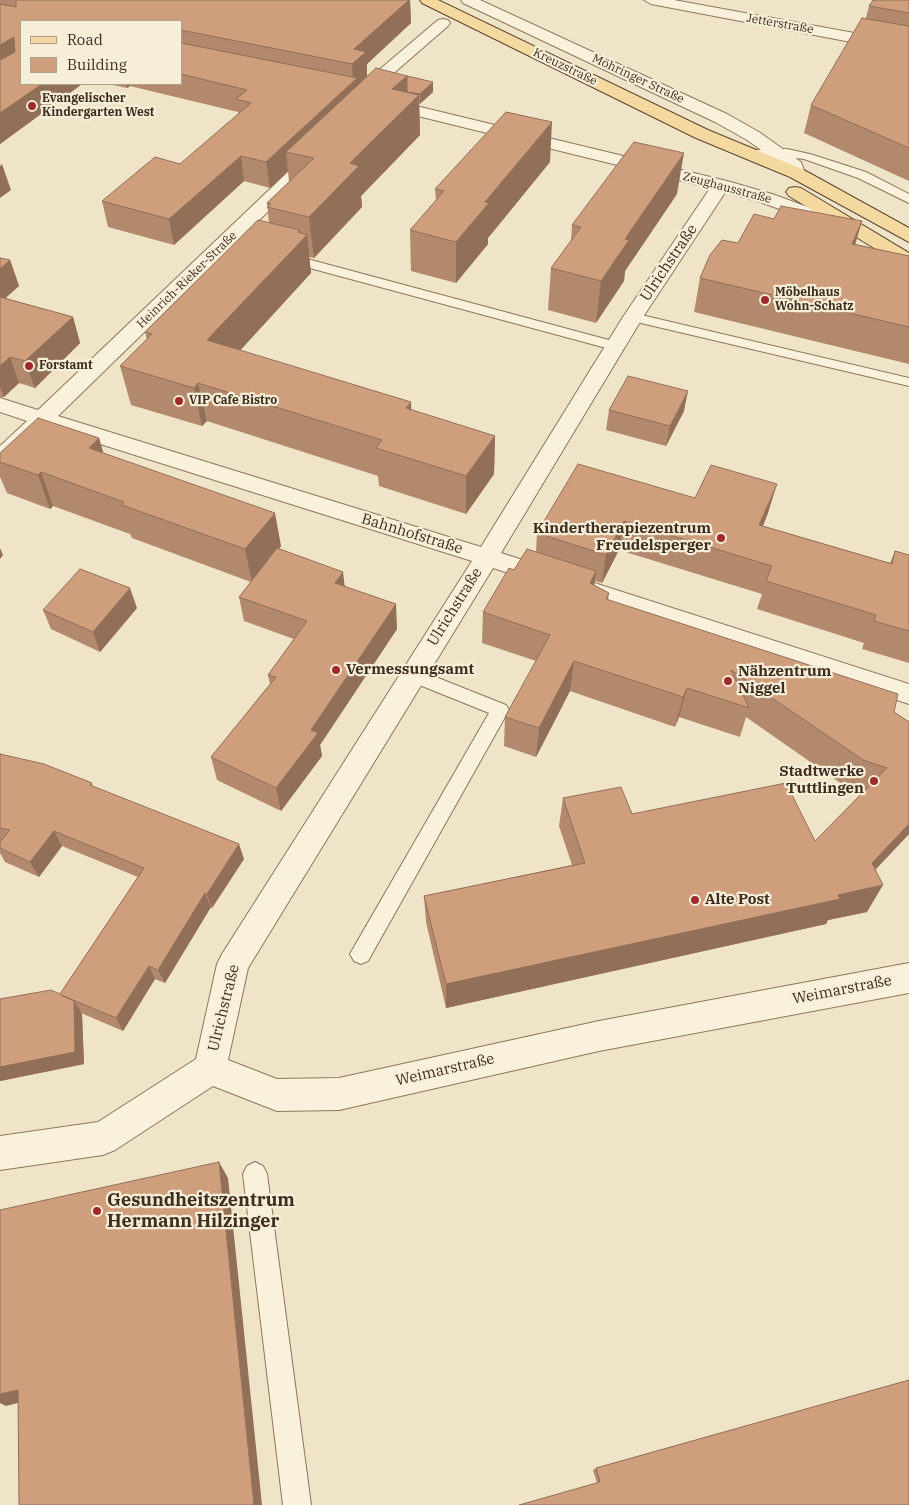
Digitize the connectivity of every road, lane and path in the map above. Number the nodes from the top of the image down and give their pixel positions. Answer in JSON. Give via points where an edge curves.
{"nodes":[{"id":1,"x":427,"y":0,"type":"edge"},
{"id":2,"x":468,"y":0,"type":"edge"},
{"id":3,"x":651,"y":0,"type":"edge"},
{"id":4,"x":443,"y":23,"type":"dead end"},
{"id":5,"x":909,"y":48,"type":"edge"},
{"id":6,"x":339,"y":92,"type":"edge"},
{"id":7,"x":363,"y":104,"type":"junction"},
{"id":8,"x":702,"y":134,"type":"junction"},
{"id":9,"x":331,"y":141,"type":"edge"},
{"id":10,"x":753,"y":154,"type":"junction"},
{"id":11,"x":778,"y":154,"type":"junction"},
{"id":12,"x":796,"y":173,"type":"junction"},
{"id":13,"x":720,"y":185,"type":"junction"},
{"id":14,"x":909,"y":198,"type":"edge"},
{"id":15,"x":909,"y":236,"type":"edge"},
{"id":16,"x":225,"y":243,"type":"junction"},
{"id":17,"x":244,"y":247,"type":"edge"},
{"id":18,"x":886,"y":247,"type":"junction"},
{"id":19,"x":271,"y":254,"type":"edge"},
{"id":20,"x":909,"y":261,"type":"edge"},
{"id":21,"x":633,"y":317,"type":"junction"},
{"id":22,"x":616,"y":346,"type":"junction"},
{"id":23,"x":909,"y":382,"type":"edge"},
{"id":24,"x":0,"y":405,"type":"edge"},
{"id":25,"x":42,"y":419,"type":"junction"},
{"id":26,"x":0,"y":459,"type":"edge"},
{"id":27,"x":486,"y":557,"type":"junction"},
{"id":28,"x":413,"y":675,"type":"junction"},
{"id":29,"x":909,"y":694,"type":"edge"},
{"id":30,"x":360,"y":954,"type":"dead end"},
{"id":31,"x":909,"y":978,"type":"edge"},
{"id":32,"x":210,"y":1070,"type":"junction"},
{"id":33,"x":0,"y":1153,"type":"edge"},
{"id":34,"x":255,"y":1174,"type":"dead end"},
{"id":35,"x":297,"y":1505,"type":"edge"}],
"edges":[{"from":1,"to":8,"type":"main road","name":"Kreuzstraße"},
{"from":2,"to":11,"type":"street","name":"Möhringer Straße","via":[[721,118]]},
{"from":3,"to":5,"type":"street","name":"Jetterstraße"},
{"from":4,"to":7,"type":"street"},
{"from":6,"to":7,"type":"street","name":"Zeughausstraße"},
{"from":7,"to":13,"type":"street","name":"Zeughausstraße"},
{"from":8,"to":10,"type":"main road","name":"Kreuzstraße"},
{"from":8,"to":18,"type":"main road","name":"Kreuzstraße"},
{"from":9,"to":16,"type":"street","name":"Heinrich-Rieker-Straße"},
{"from":10,"to":11,"type":"lane"},
{"from":10,"to":12,"type":"main road","name":"Kreuzstraße"},
{"from":11,"to":12,"type":"street","name":"Möhringer Straße","via":[[795,166]]},
{"from":11,"to":14,"type":"lane","via":[[806,156],[853,172]]},
{"from":12,"to":15,"type":"main road","name":"Kreuzstraße"},
{"from":13,"to":18,"type":"street","name":"Zeughausstraße","via":[[810,214]]},
{"from":13,"to":21,"type":"street","name":"Ulrichstraße"},
{"from":16,"to":17,"type":"lane"},
{"from":16,"to":25,"type":"street","name":"Heinrich-Rieker-Straße"},
{"from":18,"to":20,"type":"main road","name":"Kreuzstraße"},
{"from":19,"to":22,"type":"lane"},
{"from":21,"to":22,"type":"street","name":"Ulrichstraße"},
{"from":21,"to":23,"type":"lane"},
{"from":22,"to":27,"type":"street","name":"Ulrichstraße"},
{"from":24,"to":25,"type":"street","name":"Bahnhofstraße"},
{"from":25,"to":26,"type":"street","name":"Heinrich-Rieker-Straße"},
{"from":25,"to":27,"type":"street","name":"Bahnhofstraße"},
{"from":27,"to":28,"type":"street","name":"Ulrichstraße"},
{"from":27,"to":29,"type":"street","name":"Bahnhofstraße"},
{"from":28,"to":30,"type":"lane","via":[[500,710]]},
{"from":28,"to":32,"type":"street","name":"Ulrichstraße","via":[[233,964]]},
{"from":31,"to":32,"type":"street","name":"Weimarstraße","via":[[599,1036],[339,1094],[277,1095]]},
{"from":32,"to":33,"type":"street","via":[[103,1138]]},
{"from":34,"to":35,"type":"lane"}]}
